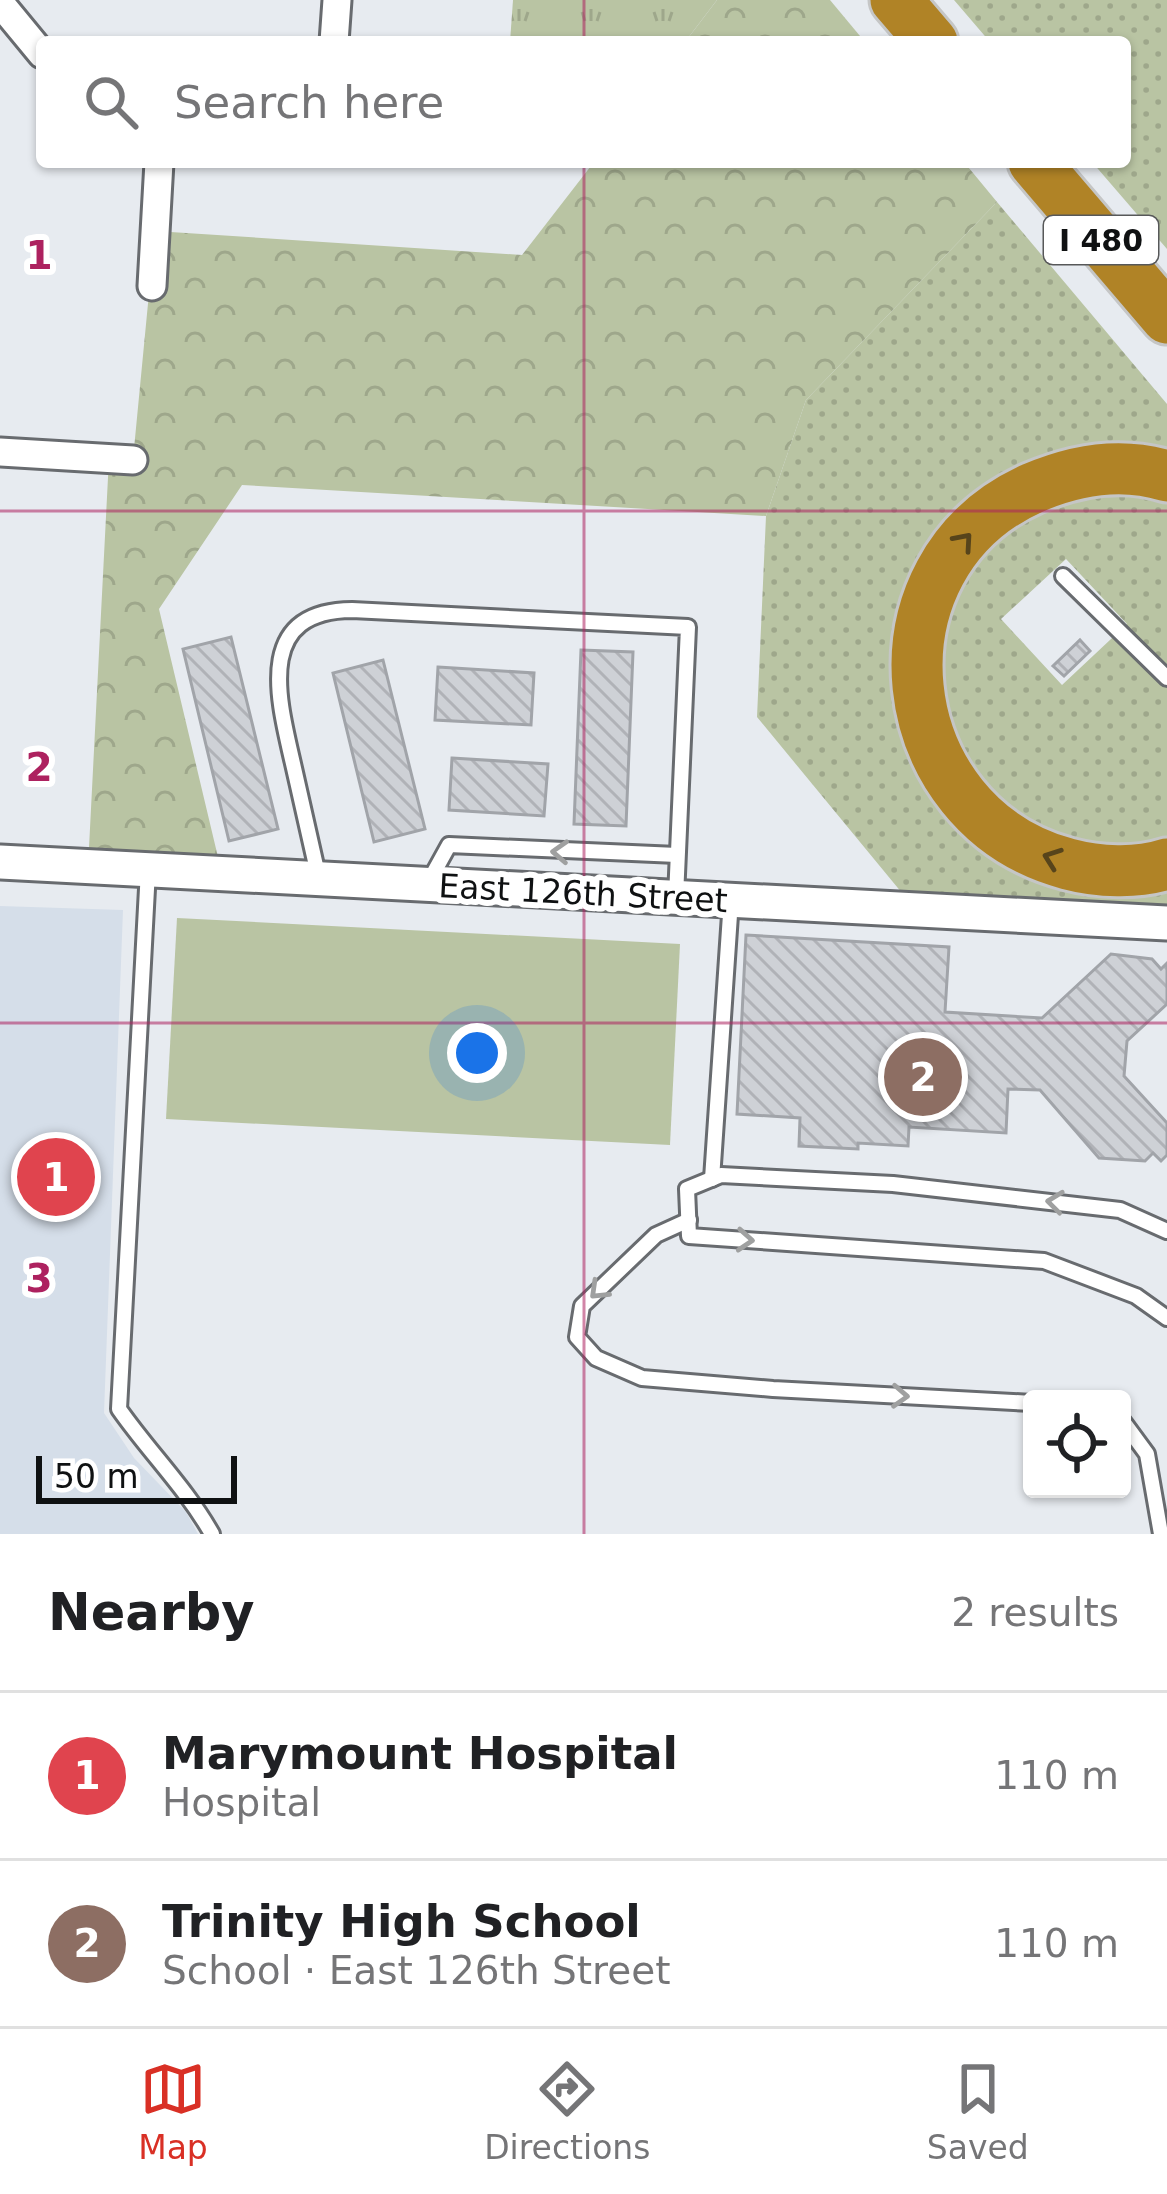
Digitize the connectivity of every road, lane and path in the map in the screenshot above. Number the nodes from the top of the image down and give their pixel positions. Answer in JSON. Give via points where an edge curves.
{"nodes":[{"id":1,"x":337,"y":0,"type":"edge"},
{"id":2,"x":896,"y":0,"type":"edge"},
{"id":3,"x":7,"y":12,"type":"edge"},
{"id":4,"x":334,"y":36,"type":"edge"},
{"id":5,"x":927,"y":36,"type":"edge"},
{"id":6,"x":36,"y":47,"type":"edge"},
{"id":7,"x":159,"y":168,"type":"edge"},
{"id":8,"x":1039,"y":168,"type":"edge"},
{"id":9,"x":152,"y":286,"type":"dead end"},
{"id":10,"x":1167,"y":318,"type":"edge"},
{"id":11,"x":0,"y":452,"type":"edge"},
{"id":12,"x":133,"y":460,"type":"dead end"},
{"id":13,"x":1167,"y":476,"type":"edge"},
{"id":14,"x":1063,"y":576,"type":"dead end"},
{"id":15,"x":1167,"y":678,"type":"edge"},
{"id":16,"x":677,"y":855,"type":"junction"},
{"id":17,"x":0,"y":862,"type":"edge"},
{"id":18,"x":1167,"y":864,"type":"edge"},
{"id":19,"x":148,"y":870,"type":"junction"},
{"id":20,"x":319,"y":879,"type":"junction"},
{"id":21,"x":427,"y":884,"type":"junction"},
{"id":22,"x":676,"y":897,"type":"junction"},
{"id":23,"x":731,"y":900,"type":"junction"},
{"id":24,"x":1167,"y":923,"type":"edge"},
{"id":25,"x":712,"y":1179,"type":"junction"},
{"id":26,"x":689,"y":1220,"type":"junction"},
{"id":27,"x":1167,"y":1231,"type":"edge"},
{"id":28,"x":1166,"y":1314,"type":"edge"},
{"id":29,"x":1023,"y":1403,"type":"edge"},
{"id":30,"x":1131,"y":1432,"type":"edge"},
{"id":31,"x":212,"y":1534,"type":"edge"},
{"id":32,"x":1161,"y":1534,"type":"edge"}],
"edges":[{"from":1,"to":4,"type":"street"},
{"from":2,"to":5,"type":"highway"},
{"from":3,"to":6,"type":"street"},
{"from":7,"to":9,"type":"street"},
{"from":8,"to":10,"type":"highway","number":"I 480"},
{"from":11,"to":12,"type":"street"},
{"from":18,"to":13,"type":"highway","one_way":true,"via":[[1085,869],[1049,859],[988,824],[940,765],[918,700],[915,660],[931,592],[988,515],[1089,470]]},
{"from":14,"to":15,"type":"lane"},
{"from":16,"to":20,"type":"lane","via":[[688,627],[324,610],[295,627],[279,658],[276,691]]},
{"from":16,"to":21,"type":"lane","one_way":true,"via":[[449,845]]},
{"from":16,"to":22,"type":"lane"},
{"from":17,"to":19,"type":"street","name":"East 126th Street"},
{"from":19,"to":20,"type":"street","name":"East 126th Street"},
{"from":19,"to":31,"type":"lane","via":[[119,1409]]},
{"from":20,"to":21,"type":"street","name":"East 126th Street"},
{"from":21,"to":22,"type":"street","name":"East 126th Street"},
{"from":22,"to":23,"type":"street","name":"East 126th Street"},
{"from":23,"to":24,"type":"street","name":"East 126th Street"},
{"from":23,"to":25,"type":"lane"},
{"from":25,"to":26,"type":"lane","via":[[687,1189]]},
{"from":27,"to":25,"type":"lane","one_way":true,"via":[[1120,1210],[915,1186]]},
{"from":26,"to":28,"type":"lane","one_way":true,"via":[[689,1236],[1044,1261]]},
{"from":26,"to":29,"type":"lane","one_way":true,"via":[[656,1235],[582,1306],[577,1337],[596,1358],[642,1378]]},
{"from":30,"to":32,"type":"lane","via":[[1148,1454]]}]}
